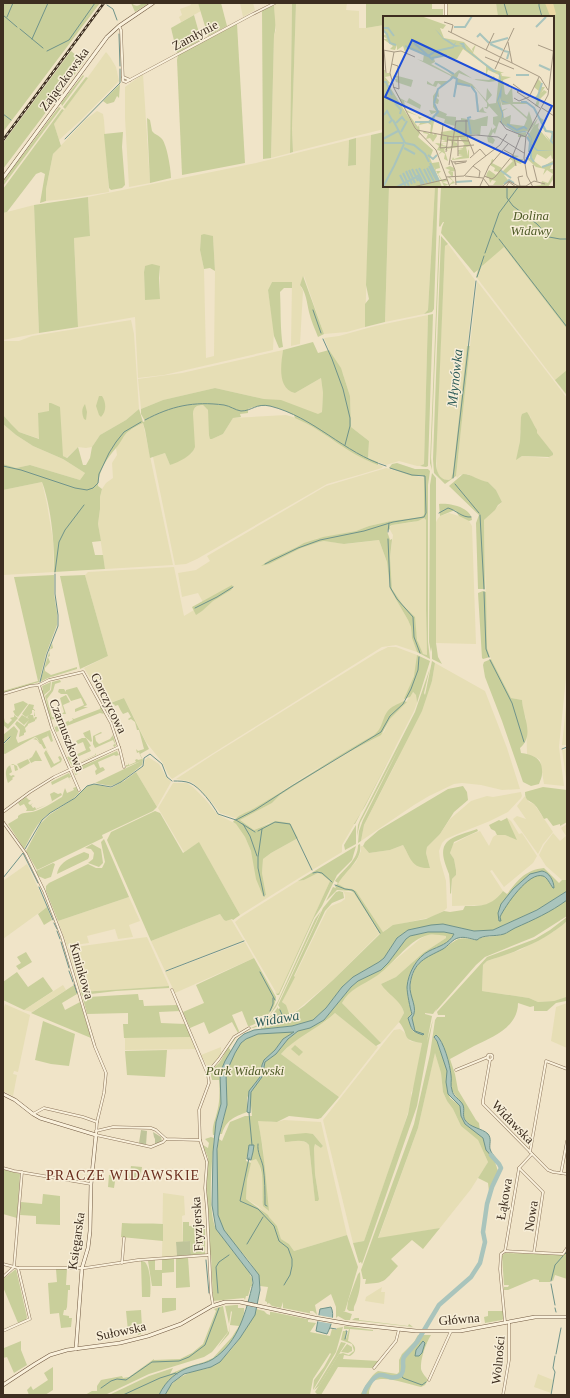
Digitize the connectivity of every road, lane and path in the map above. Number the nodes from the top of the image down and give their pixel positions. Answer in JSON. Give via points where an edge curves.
{"nodes":[{"id":1,"x":153,"y":3,"type":"edge"},
{"id":2,"x":275,"y":3,"type":"edge"},
{"id":3,"x":446,"y":3,"type":"edge"},
{"id":4,"x":446,"y":16,"type":"edge"},
{"id":5,"x":119,"y":26,"type":"junction"},
{"id":6,"x":123,"y":77,"type":"junction"},
{"id":7,"x":130,"y":80,"type":"junction"},
{"id":8,"x":3,"y":178,"type":"edge"},
{"id":9,"x":39,"y":685,"type":"junction"},
{"id":10,"x":3,"y":694,"type":"edge"},
{"id":11,"x":119,"y":747,"type":"junction"},
{"id":12,"x":124,"y":767,"type":"dead end"},
{"id":13,"x":70,"y":770,"type":"junction"},
{"id":14,"x":80,"y":790,"type":"dead end"},
{"id":15,"x":3,"y":812,"type":"edge"},
{"id":16,"x":3,"y":822,"type":"edge"},
{"id":17,"x":172,"y":990,"type":"dead end"},
{"id":18,"x":249,"y":1028,"type":"dead end"},
{"id":19,"x":488,"y":1057,"type":"junction"},
{"id":20,"x":490,"y":1060,"type":"junction"},
{"id":21,"x":567,"y":1069,"type":"edge"},
{"id":22,"x":456,"y":1070,"type":"dead end"},
{"id":23,"x":208,"y":1072,"type":"junction"},
{"id":24,"x":3,"y":1094,"type":"edge"},
{"id":25,"x":33,"y":1114,"type":"junction"},
{"id":26,"x":96,"y":1122,"type":"junction"},
{"id":27,"x":96,"y":1131,"type":"junction"},
{"id":28,"x":96,"y":1135,"type":"junction"},
{"id":29,"x":166,"y":1139,"type":"junction"},
{"id":30,"x":200,"y":1140,"type":"junction"},
{"id":31,"x":567,"y":1142,"type":"edge"},
{"id":32,"x":531,"y":1153,"type":"junction"},
{"id":33,"x":3,"y":1168,"type":"edge"},
{"id":34,"x":519,"y":1168,"type":"junction"},
{"id":35,"x":22,"y":1172,"type":"junction"},
{"id":36,"x":561,"y":1174,"type":"junction"},
{"id":37,"x":567,"y":1174,"type":"edge"},
{"id":38,"x":91,"y":1184,"type":"junction"},
{"id":39,"x":124,"y":1238,"type":"dead end"},
{"id":40,"x":567,"y":1248,"type":"edge"},
{"id":41,"x":505,"y":1251,"type":"junction"},
{"id":42,"x":534,"y":1252,"type":"junction"},
{"id":43,"x":208,"y":1255,"type":"junction"},
{"id":44,"x":122,"y":1263,"type":"junction"},
{"id":45,"x":3,"y":1264,"type":"edge"},
{"id":46,"x":14,"y":1268,"type":"junction"},
{"id":47,"x":18,"y":1268,"type":"junction"},
{"id":48,"x":82,"y":1268,"type":"junction"},
{"id":49,"x":3,"y":1277,"type":"edge"},
{"id":50,"x":213,"y":1305,"type":"junction"},
{"id":51,"x":567,"y":1317,"type":"edge"},
{"id":52,"x":507,"y":1322,"type":"junction"},
{"id":53,"x":352,"y":1324,"type":"joint"},
{"id":54,"x":399,"y":1329,"type":"junction"},
{"id":55,"x":3,"y":1331,"type":"edge"},
{"id":56,"x":451,"y":1331,"type":"junction"},
{"id":57,"x":76,"y":1349,"type":"junction"},
{"id":58,"x":374,"y":1368,"type":"dead end"},
{"id":59,"x":429,"y":1380,"type":"dead end"},
{"id":60,"x":3,"y":1385,"type":"edge"},
{"id":61,"x":503,"y":1395,"type":"edge"}],
"edges":[{"from":1,"to":5,"type":"main road","name":"Zajączkowska"},
{"from":2,"to":7,"type":"street","name":"Zamłynie"},
{"from":3,"to":4,"type":"street"},
{"from":5,"to":6,"type":"street"},
{"from":5,"to":8,"type":"main road","name":"Zajączkowska","via":[[104,42]]},
{"from":6,"to":7,"type":"street"},
{"from":6,"to":7,"type":"street","name":"Zamłynie","via":[[123,81]]},
{"from":9,"to":10,"type":"street"},
{"from":9,"to":11,"type":"street","name":"Gorczycowa","via":[[81,671],[85,673],[107,714]]},
{"from":9,"to":13,"type":"street","name":"Czarnuszkowa","via":[[52,728]]},
{"from":11,"to":12,"type":"street","name":"Gorczycowa"},
{"from":11,"to":13,"type":"street"},
{"from":13,"to":14,"type":"street","name":"Czarnuszkowa"},
{"from":13,"to":15,"type":"street","via":[[40,785]]},
{"from":16,"to":26,"type":"street","name":"Kminkowa","via":[[26,854],[47,898],[63,940],[95,1047],[106,1073]]},
{"from":17,"to":23,"type":"street","name":"Fryzjerska"},
{"from":18,"to":23,"type":"street","via":[[234,1037]]},
{"from":19,"to":20,"type":"street"},
{"from":19,"to":20,"type":"street","via":[[492,1055]]},
{"from":19,"to":22,"type":"street"},
{"from":20,"to":32,"type":"street","name":"Widawska","via":[[483,1102]]},
{"from":21,"to":32,"type":"street","via":[[546,1061]]},
{"from":23,"to":30,"type":"street","name":"Fryzjerska","via":[[209,1083],[199,1110]]},
{"from":24,"to":25,"type":"main road","via":[[16,1100]]},
{"from":25,"to":26,"type":"street","via":[[44,1108]]},
{"from":25,"to":28,"type":"main road","via":[[49,1122]]},
{"from":26,"to":27,"type":"street","name":"Kminkowa"},
{"from":27,"to":28,"type":"street","name":"Kminkowa"},
{"from":27,"to":29,"type":"street","via":[[113,1127],[151,1128]]},
{"from":28,"to":29,"type":"street","via":[[149,1147]]},
{"from":28,"to":38,"type":"main road","name":"Księgarska"},
{"from":29,"to":30,"type":"street"},
{"from":30,"to":43,"type":"street","name":"Fryzjerska","via":[[207,1162],[204,1188]]},
{"from":31,"to":36,"type":"street"},
{"from":32,"to":34,"type":"street","name":"Łąkowa"},
{"from":32,"to":36,"type":"street","name":"Widawska","via":[[548,1170]]},
{"from":33,"to":35,"type":"street"},
{"from":34,"to":41,"type":"street","name":"Łąkowa"},
{"from":34,"to":42,"type":"street","name":"Nowa","via":[[543,1192]]},
{"from":35,"to":38,"type":"street"},
{"from":35,"to":46,"type":"street"},
{"from":36,"to":37,"type":"street","name":"Widawska"},
{"from":38,"to":48,"type":"main road","name":"Księgarska","via":[[90,1231]]},
{"from":39,"to":44,"type":"street"},
{"from":40,"to":42,"type":"street","via":[[563,1254]]},
{"from":41,"to":42,"type":"street"},
{"from":41,"to":52,"type":"street","name":"Łąkowa","via":[[500,1256]]},
{"from":43,"to":44,"type":"street"},
{"from":43,"to":50,"type":"street","name":"Fryzjerska"},
{"from":44,"to":48,"type":"street"},
{"from":45,"to":46,"type":"street"},
{"from":46,"to":47,"type":"street"},
{"from":46,"to":49,"type":"street"},
{"from":47,"to":48,"type":"street"},
{"from":47,"to":55,"type":"street","via":[[30,1319]]},
{"from":48,"to":57,"type":"main road","name":"Księgarska"},
{"from":50,"to":53,"type":"main road","name":"Sułowska","via":[[245,1303]]},
{"from":50,"to":57,"type":"main road","name":"Sułowska","via":[[181,1324],[152,1335]]},
{"from":51,"to":52,"type":"main road","name":"Główna","via":[[543,1316]]},
{"from":52,"to":56,"type":"main road","name":"Główna"},
{"from":52,"to":61,"type":"street","name":"Wolności","via":[[509,1360]]},
{"from":53,"to":54,"type":"main road","name":"Główna"},
{"from":54,"to":56,"type":"main road","name":"Główna"},
{"from":54,"to":58,"type":"street","via":[[394,1343]]},
{"from":56,"to":59,"type":"street"},
{"from":57,"to":60,"type":"main road","name":"Sułowska","via":[[44,1358]]}]}
